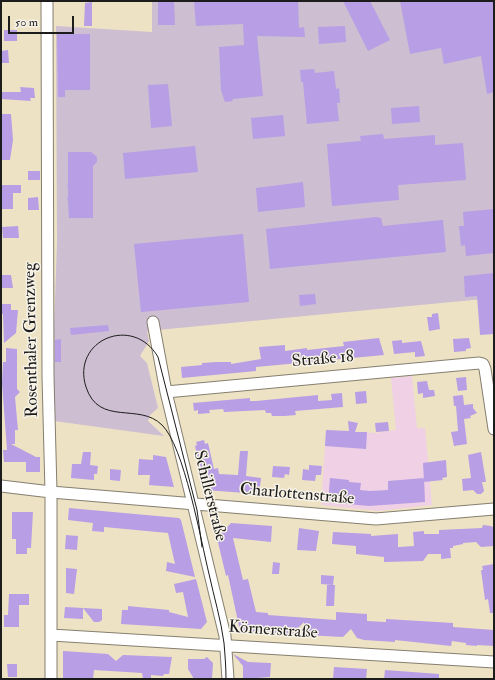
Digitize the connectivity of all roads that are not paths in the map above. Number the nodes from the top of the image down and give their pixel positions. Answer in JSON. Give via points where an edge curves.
{"nodes":[{"id":1,"x":47,"y":1,"type":"edge"},
{"id":2,"x":153,"y":322,"type":"dead end"},
{"id":3,"x":487,"y":366,"type":"edge"},
{"id":4,"x":166,"y":392,"type":"junction"},
{"id":5,"x":494,"y":429,"type":"edge"},
{"id":6,"x":1,"y":486,"type":"edge"},
{"id":7,"x":51,"y":492,"type":"junction"},
{"id":8,"x":194,"y":504,"type":"junction"},
{"id":9,"x":494,"y":509,"type":"edge"},
{"id":10,"x":50,"y":635,"type":"junction"},
{"id":11,"x":227,"y":644,"type":"junction"},
{"id":12,"x":494,"y":662,"type":"edge"},
{"id":13,"x":51,"y":679,"type":"edge"},
{"id":14,"x":228,"y":679,"type":"edge"}],
"edges":[{"from":1,"to":7,"type":"street","name":"Rosenthaler Grenzweg","via":[[48,377]]},
{"from":2,"to":4,"type":"street","name":"Schillerstraße"},
{"from":3,"to":4,"type":"street","name":"Straße 18"},
{"from":3,"to":5,"type":"street"},
{"from":4,"to":8,"type":"street","name":"Schillerstraße"},
{"from":6,"to":7,"type":"street","name":"Charlottenstraße"},
{"from":7,"to":8,"type":"street","name":"Charlottenstraße"},
{"from":7,"to":10,"type":"street","name":"Rosenthaler Grenzweg"},
{"from":8,"to":9,"type":"street","name":"Charlottenstraße","via":[[376,519]]},
{"from":8,"to":11,"type":"street","name":"Schillerstraße"},
{"from":10,"to":11,"type":"street","name":"Körnerstraße"},
{"from":10,"to":13,"type":"street","name":"Rosenthaler Grenzweg"},
{"from":11,"to":12,"type":"street","name":"Körnerstraße"},
{"from":11,"to":14,"type":"street","name":"Schillerstraße"}]}
